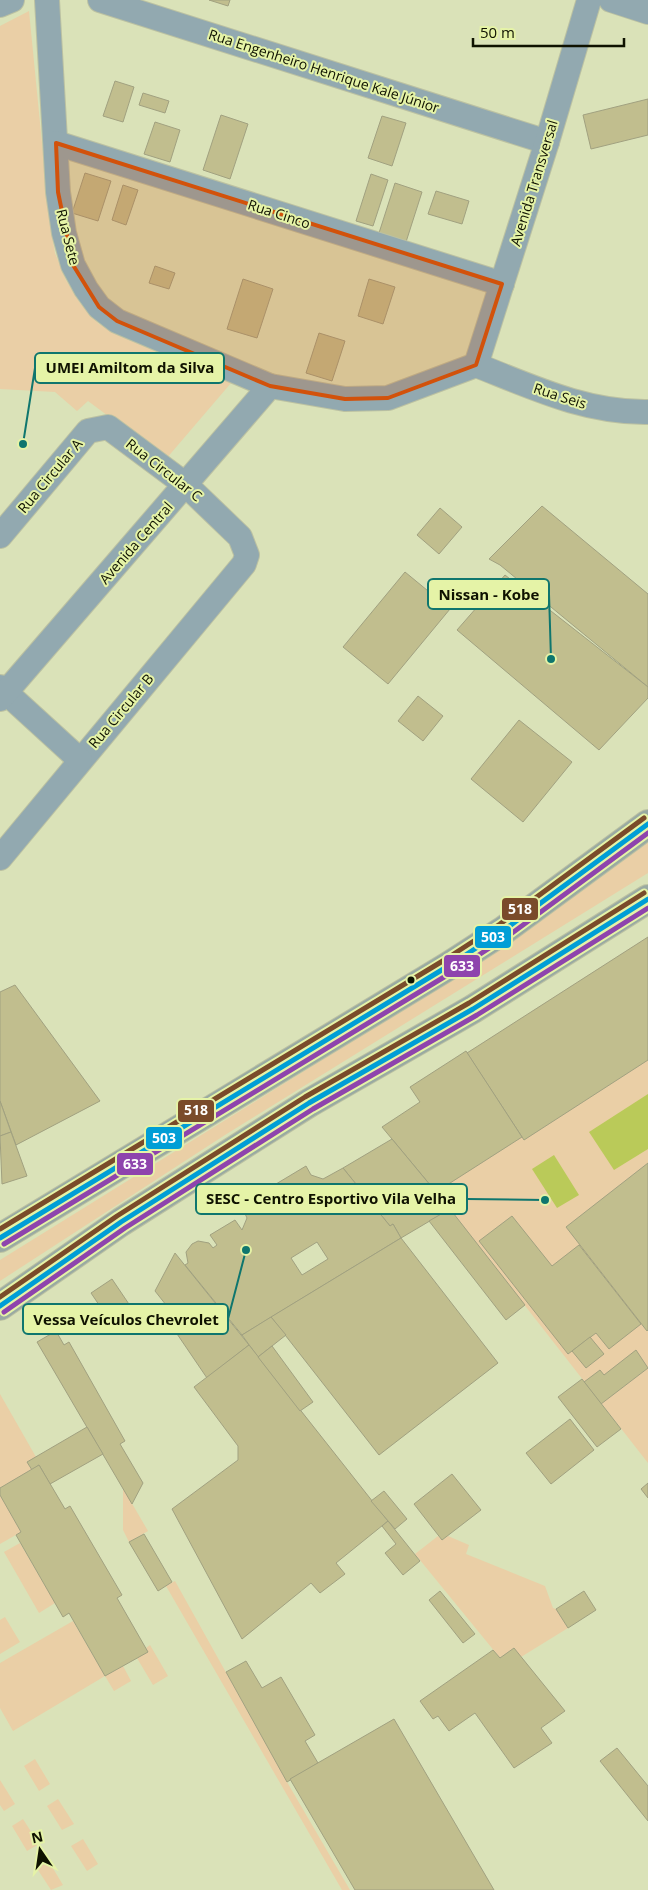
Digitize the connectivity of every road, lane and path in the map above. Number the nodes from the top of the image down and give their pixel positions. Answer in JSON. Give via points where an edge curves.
{"nodes":[{"id":1,"x":12,"y":0,"type":"edge"},
{"id":2,"x":47,"y":0,"type":"edge"},
{"id":3,"x":100,"y":0,"type":"edge"},
{"id":4,"x":589,"y":0,"type":"edge"},
{"id":5,"x":611,"y":0,"type":"edge"},
{"id":6,"x":0,"y":6,"type":"edge"},
{"id":7,"x":648,"y":12,"type":"edge"},
{"id":8,"x":547,"y":142,"type":"junction"},
{"id":9,"x":56,"y":143,"type":"junction"},
{"id":10,"x":502,"y":284,"type":"junction"},
{"id":11,"x":476,"y":365,"type":"junction"},
{"id":12,"x":270,"y":386,"type":"junction"},
{"id":13,"x":648,"y":412,"type":"edge"},
{"id":14,"x":108,"y":428,"type":"joint"},
{"id":15,"x":186,"y":485,"type":"junction"},
{"id":16,"x":0,"y":536,"type":"edge"},
{"id":17,"x":244,"y":564,"type":"joint"},
{"id":18,"x":2,"y":692,"type":"edge"},
{"id":19,"x":80,"y":760,"type":"junction"},
{"id":20,"x":648,"y":824,"type":"edge"},
{"id":21,"x":0,"y":858,"type":"edge"},
{"id":22,"x":648,"y":899,"type":"edge"},
{"id":23,"x":0,"y":1238,"type":"edge"},
{"id":24,"x":0,"y":1306,"type":"edge"}],
"edges":[{"from":1,"to":6,"type":"street"},
{"from":2,"to":9,"type":"street","name":"Rua Sete"},
{"from":3,"to":8,"type":"street","name":"Rua Engenheiro Henrique Kale Júnior"},
{"from":4,"to":8,"type":"street","name":"Avenida Transversal"},
{"from":5,"to":7,"type":"street"},
{"from":8,"to":10,"type":"street","name":"Avenida Transversal"},
{"from":9,"to":10,"type":"street","name":"Rua Cinco"},
{"from":9,"to":12,"type":"street","name":"Rua Sete","via":[[64,233],[73,265],[99,307],[117,321]]},
{"from":10,"to":11,"type":"street","name":"Avenida Transversal"},
{"from":11,"to":12,"type":"street","name":"Rua Sete","via":[[388,398],[345,399]]},
{"from":11,"to":13,"type":"street","name":"Rua Seis","via":[[559,398],[625,412]]},
{"from":12,"to":15,"type":"street","name":"Avenida Central"},
{"from":14,"to":15,"type":"street","name":"Rua Circular C"},
{"from":14,"to":16,"type":"street","name":"Rua Circular A","via":[[88,431]]},
{"from":15,"to":17,"type":"street","name":"Rua Circular C","via":[[240,536],[247,555]]},
{"from":15,"to":18,"type":"street","name":"Avenida Central"},
{"from":17,"to":19,"type":"street","name":"Rua Circular B"},
{"from":18,"to":19,"type":"street"},
{"from":19,"to":21,"type":"street","name":"Rua Circular B"},
{"from":20,"to":23,"type":"main road","via":[[458,960]]},
{"from":22,"to":24,"type":"main road","via":[[473,1009],[309,1103],[121,1222]]}]}
